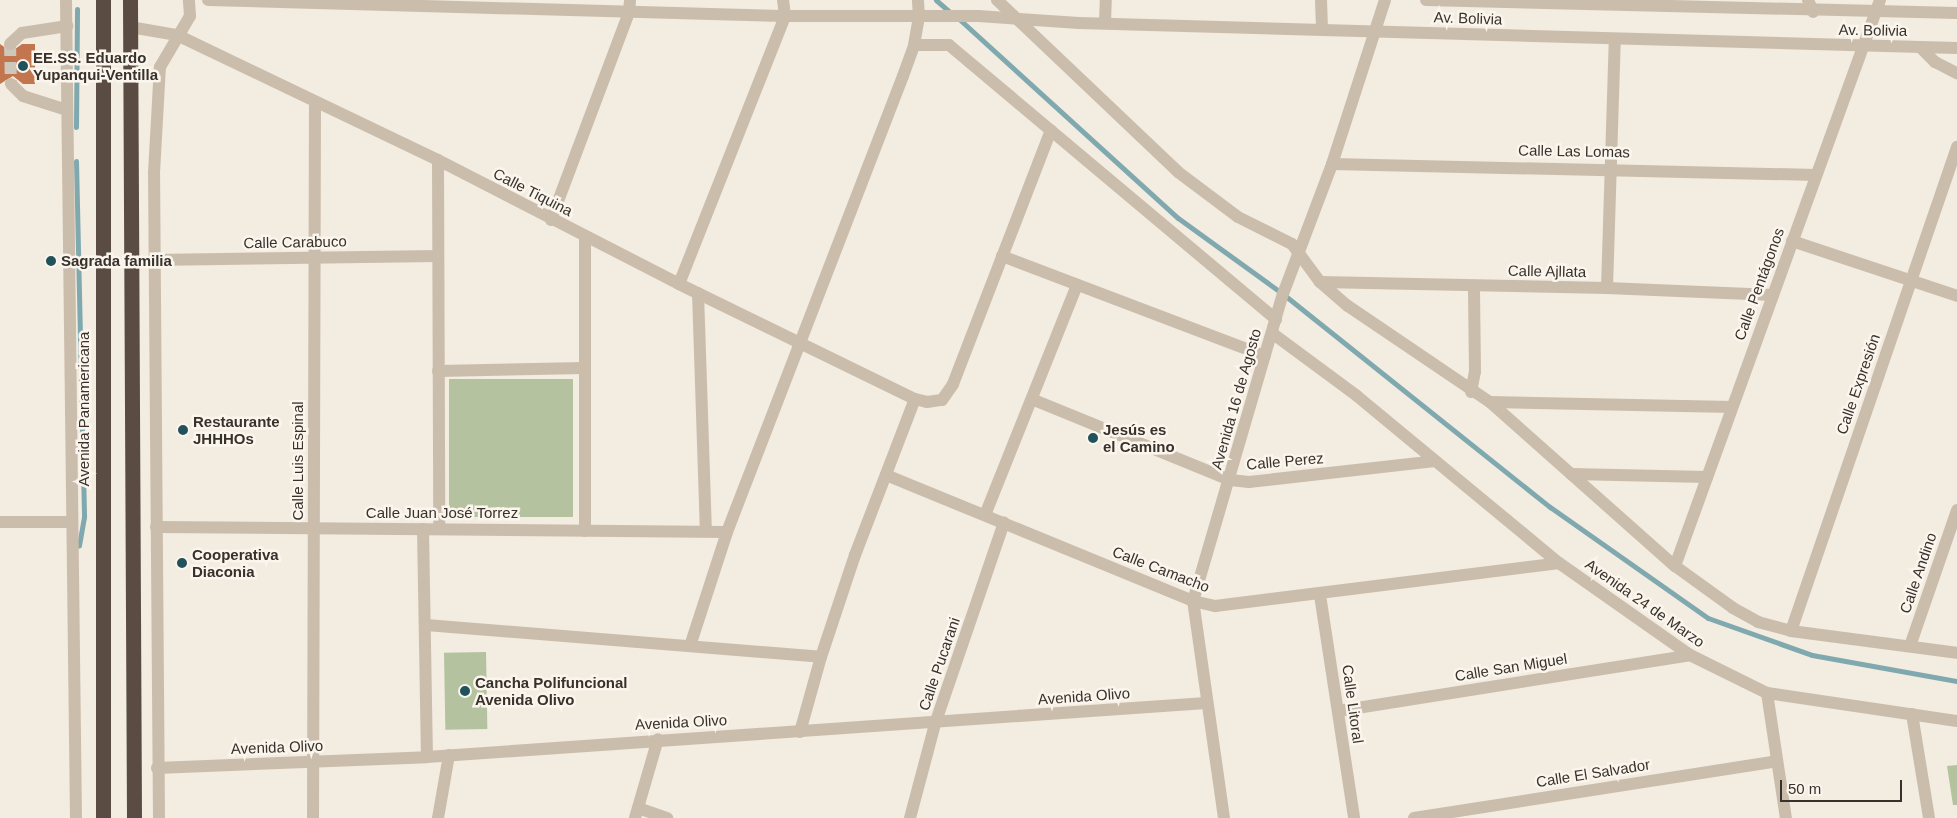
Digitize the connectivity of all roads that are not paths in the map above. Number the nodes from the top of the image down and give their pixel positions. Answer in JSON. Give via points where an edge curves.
{"nodes":[{"id":1,"x":66,"y":0,"type":"edge"},
{"id":2,"x":103,"y":0,"type":"edge"},
{"id":3,"x":130,"y":0,"type":"edge"},
{"id":4,"x":189,"y":0,"type":"edge"},
{"id":5,"x":208,"y":0,"type":"edge"},
{"id":6,"x":784,"y":0,"type":"edge"},
{"id":7,"x":918,"y":0,"type":"edge"},
{"id":8,"x":998,"y":0,"type":"edge"},
{"id":9,"x":1106,"y":0,"type":"edge"},
{"id":10,"x":1321,"y":0,"type":"edge"},
{"id":11,"x":1385,"y":0,"type":"edge"},
{"id":12,"x":1426,"y":0,"type":"edge"},
{"id":13,"x":1880,"y":0,"type":"edge"},
{"id":14,"x":340,"y":1,"type":"edge"},
{"id":15,"x":1750,"y":5,"type":"edge"},
{"id":16,"x":630,"y":6,"type":"edge"},
{"id":17,"x":1810,"y":6,"type":"edge"},
{"id":18,"x":1875,"y":12,"type":"junction"},
{"id":19,"x":1957,"y":13,"type":"edge"},
{"id":20,"x":784,"y":16,"type":"junction"},
{"id":21,"x":919,"y":16,"type":"junction"},
{"id":22,"x":1016,"y":17,"type":"junction"},
{"id":23,"x":1105,"y":23,"type":"junction"},
{"id":24,"x":67,"y":26,"type":"junction"},
{"id":25,"x":130,"y":27,"type":"junction"},
{"id":26,"x":1322,"y":29,"type":"junction"},
{"id":27,"x":1376,"y":31,"type":"junction"},
{"id":28,"x":177,"y":35,"type":"junction"},
{"id":29,"x":1614,"y":39,"type":"junction"},
{"id":30,"x":10,"y":44,"type":"dead end"},
{"id":31,"x":914,"y":45,"type":"junction"},
{"id":32,"x":1862,"y":46,"type":"junction"},
{"id":33,"x":1920,"y":48,"type":"junction"},
{"id":34,"x":1957,"y":48,"type":"edge"},
{"id":35,"x":1957,"y":73,"type":"edge"},
{"id":36,"x":11,"y":84,"type":"dead end"},
{"id":37,"x":314,"y":103,"type":"junction"},
{"id":38,"x":67,"y":110,"type":"junction"},
{"id":39,"x":1051,"y":130,"type":"junction"},
{"id":40,"x":1957,"y":147,"type":"edge"},
{"id":41,"x":438,"y":160,"type":"junction"},
{"id":42,"x":1332,"y":164,"type":"junction"},
{"id":43,"x":1611,"y":168,"type":"junction"},
{"id":44,"x":1816,"y":176,"type":"junction"},
{"id":45,"x":551,"y":220,"type":"junction"},
{"id":46,"x":585,"y":236,"type":"junction"},
{"id":47,"x":1792,"y":241,"type":"junction"},
{"id":48,"x":1298,"y":250,"type":"junction"},
{"id":49,"x":438,"y":256,"type":"junction"},
{"id":50,"x":1002,"y":256,"type":"junction"},
{"id":51,"x":313,"y":258,"type":"junction"},
{"id":52,"x":153,"y":260,"type":"junction"},
{"id":53,"x":1911,"y":280,"type":"junction"},
{"id":54,"x":1320,"y":282,"type":"junction"},
{"id":55,"x":679,"y":284,"type":"junction"},
{"id":56,"x":1078,"y":285,"type":"junction"},
{"id":57,"x":1474,"y":286,"type":"junction"},
{"id":58,"x":1607,"y":288,"type":"junction"},
{"id":59,"x":698,"y":293,"type":"junction"},
{"id":60,"x":1773,"y":295,"type":"junction"},
{"id":61,"x":1957,"y":296,"type":"edge"},
{"id":62,"x":1276,"y":319,"type":"junction"},
{"id":63,"x":1272,"y":333,"type":"junction"},
{"id":64,"x":801,"y":344,"type":"junction"},
{"id":65,"x":1265,"y":356,"type":"junction"},
{"id":66,"x":585,"y":368,"type":"junction"},
{"id":67,"x":438,"y":370,"type":"junction"},
{"id":68,"x":1472,"y":392,"type":"junction"},
{"id":69,"x":915,"y":399,"type":"junction"},
{"id":70,"x":1034,"y":400,"type":"junction"},
{"id":71,"x":1490,"y":402,"type":"junction"},
{"id":72,"x":1732,"y":407,"type":"junction"},
{"id":73,"x":1435,"y":461,"type":"junction"},
{"id":74,"x":1571,"y":474,"type":"junction"},
{"id":75,"x":886,"y":475,"type":"junction"},
{"id":76,"x":1707,"y":477,"type":"junction"},
{"id":77,"x":1230,"y":480,"type":"junction"},
{"id":78,"x":1957,"y":510,"type":"edge"},
{"id":79,"x":985,"y":515,"type":"junction"},
{"id":80,"x":0,"y":522,"type":"edge"},
{"id":81,"x":72,"y":522,"type":"junction"},
{"id":82,"x":1004,"y":523,"type":"junction"},
{"id":83,"x":156,"y":527,"type":"junction"},
{"id":84,"x":315,"y":529,"type":"junction"},
{"id":85,"x":423,"y":529,"type":"junction"},
{"id":86,"x":439,"y":529,"type":"junction"},
{"id":87,"x":706,"y":530,"type":"junction"},
{"id":88,"x":585,"y":531,"type":"junction"},
{"id":89,"x":727,"y":532,"type":"junction"},
{"id":90,"x":1559,"y":563,"type":"junction"},
{"id":91,"x":1675,"y":566,"type":"junction"},
{"id":92,"x":1320,"y":595,"type":"junction"},
{"id":93,"x":1193,"y":601,"type":"junction"},
{"id":94,"x":426,"y":625,"type":"junction"},
{"id":95,"x":1791,"y":631,"type":"junction"},
{"id":96,"x":690,"y":646,"type":"junction"},
{"id":97,"x":1910,"y":646,"type":"junction"},
{"id":98,"x":1957,"y":653,"type":"edge"},
{"id":99,"x":1690,"y":655,"type":"junction"},
{"id":100,"x":821,"y":657,"type":"junction"},
{"id":101,"x":1767,"y":693,"type":"junction"},
{"id":102,"x":1206,"y":704,"type":"junction"},
{"id":103,"x":1338,"y":711,"type":"junction"},
{"id":104,"x":1912,"y":714,"type":"junction"},
{"id":105,"x":1957,"y":721,"type":"edge"},
{"id":106,"x":935,"y":724,"type":"junction"},
{"id":107,"x":800,"y":732,"type":"junction"},
{"id":108,"x":658,"y":739,"type":"junction"},
{"id":109,"x":449,"y":755,"type":"junction"},
{"id":110,"x":427,"y":757,"type":"junction"},
{"id":111,"x":1777,"y":761,"type":"junction"},
{"id":112,"x":312,"y":763,"type":"junction"},
{"id":113,"x":157,"y":768,"type":"junction"},
{"id":114,"x":637,"y":813,"type":"edge"},
{"id":115,"x":76,"y":818,"type":"edge"},
{"id":116,"x":103,"y":818,"type":"edge"},
{"id":117,"x":134,"y":818,"type":"edge"},
{"id":118,"x":159,"y":818,"type":"edge"},
{"id":119,"x":313,"y":818,"type":"edge"},
{"id":120,"x":438,"y":818,"type":"edge"},
{"id":121,"x":667,"y":818,"type":"edge"},
{"id":122,"x":910,"y":818,"type":"edge"},
{"id":123,"x":1224,"y":818,"type":"edge"},
{"id":124,"x":1354,"y":818,"type":"edge"},
{"id":125,"x":1414,"y":818,"type":"edge"},
{"id":126,"x":1786,"y":818,"type":"edge"},
{"id":127,"x":1929,"y":818,"type":"edge"}],
"edges":[{"from":1,"to":24,"type":"street"},
{"from":2,"to":116,"type":"highway","name":"Avenida Panamericana"},
{"from":3,"to":25,"type":"highway"},
{"from":4,"to":28,"type":"street","via":[[190,16]]},
{"from":5,"to":14,"type":"street","name":"Av. Bolivia"},
{"from":6,"to":20,"type":"street"},
{"from":7,"to":21,"type":"street"},
{"from":8,"to":22,"type":"street"},
{"from":9,"to":23,"type":"street"},
{"from":10,"to":26,"type":"street"},
{"from":11,"to":27,"type":"street","name":"Avenida 16 de Agosto"},
{"from":12,"to":15,"type":"street","name":"Av. Bolivia"},
{"from":13,"to":18,"type":"street","name":"Calle Pentágonos"},
{"from":14,"to":16,"type":"street","name":"Av. Bolivia"},
{"from":15,"to":17,"type":"street","name":"Av. Bolivia"},
{"from":16,"to":20,"type":"street","name":"Av. Bolivia"},
{"from":16,"to":45,"type":"street"},
{"from":17,"to":18,"type":"street","name":"Av. Bolivia"},
{"from":18,"to":19,"type":"street","name":"Av. Bolivia"},
{"from":18,"to":32,"type":"street","name":"Calle Pentágonos"},
{"from":20,"to":21,"type":"street","name":"Av. Bolivia"},
{"from":20,"to":55,"type":"street"},
{"from":21,"to":22,"type":"street","name":"Av. Bolivia"},
{"from":21,"to":31,"type":"street"},
{"from":22,"to":23,"type":"street","name":"Av. Bolivia"},
{"from":22,"to":48,"type":"street","via":[[1178,172],[1238,217],[1285,239]]},
{"from":23,"to":26,"type":"street","name":"Av. Bolivia"},
{"from":24,"to":30,"type":"street","via":[[22,33]]},
{"from":24,"to":38,"type":"street"},
{"from":25,"to":28,"type":"street","name":"Calle Tiquina"},
{"from":25,"to":117,"type":"highway"},
{"from":26,"to":27,"type":"street","name":"Av. Bolivia"},
{"from":27,"to":29,"type":"street","name":"Av. Bolivia"},
{"from":27,"to":42,"type":"street","name":"Avenida 16 de Agosto"},
{"from":28,"to":37,"type":"street","name":"Calle Tiquina"},
{"from":28,"to":52,"type":"street","via":[[160,67]]},
{"from":29,"to":32,"type":"street","name":"Av. Bolivia"},
{"from":29,"to":43,"type":"street"},
{"from":31,"to":39,"type":"street","via":[[949,44]]},
{"from":31,"to":64,"type":"street"},
{"from":32,"to":33,"type":"street","name":"Av. Bolivia"},
{"from":32,"to":44,"type":"street","name":"Calle Pentágonos"},
{"from":33,"to":34,"type":"street","name":"Av. Bolivia"},
{"from":33,"to":35,"type":"street","via":[[1935,62]]},
{"from":36,"to":38,"type":"street","via":[[23,96]]},
{"from":37,"to":41,"type":"street","name":"Calle Tiquina"},
{"from":37,"to":51,"type":"street","name":"Calle Luis Espinal"},
{"from":38,"to":81,"type":"street"},
{"from":39,"to":50,"type":"street"},
{"from":39,"to":62,"type":"street"},
{"from":40,"to":53,"type":"street","name":"Calle Expresión"},
{"from":41,"to":45,"type":"street","name":"Calle Tiquina"},
{"from":41,"to":49,"type":"street"},
{"from":42,"to":43,"type":"street","name":"Calle Las Lomas"},
{"from":42,"to":48,"type":"street","name":"Avenida 16 de Agosto"},
{"from":43,"to":44,"type":"street","name":"Calle Las Lomas"},
{"from":43,"to":58,"type":"street"},
{"from":44,"to":47,"type":"street","name":"Calle Pentágonos"},
{"from":45,"to":46,"type":"street","name":"Calle Tiquina"},
{"from":46,"to":55,"type":"street","name":"Calle Tiquina"},
{"from":46,"to":66,"type":"street"},
{"from":47,"to":53,"type":"street"},
{"from":47,"to":60,"type":"street","name":"Calle Pentágonos"},
{"from":48,"to":54,"type":"street"},
{"from":48,"to":62,"type":"street","name":"Avenida 16 de Agosto"},
{"from":49,"to":51,"type":"street","name":"Calle Carabuco"},
{"from":49,"to":67,"type":"street"},
{"from":50,"to":56,"type":"street"},
{"from":50,"to":69,"type":"street","via":[[948,394],[936,402]]},
{"from":51,"to":52,"type":"street","name":"Calle Carabuco"},
{"from":51,"to":84,"type":"street","name":"Calle Luis Espinal"},
{"from":52,"to":83,"type":"street"},
{"from":53,"to":61,"type":"street"},
{"from":53,"to":95,"type":"street","name":"Calle Expresión"},
{"from":54,"to":57,"type":"street","name":"Calle Ajllata"},
{"from":54,"to":68,"type":"street"},
{"from":55,"to":59,"type":"street","name":"Calle Tiquina"},
{"from":56,"to":65,"type":"street"},
{"from":56,"to":70,"type":"street"},
{"from":57,"to":58,"type":"street","name":"Calle Ajllata"},
{"from":57,"to":68,"type":"street","via":[[1475,372]]},
{"from":58,"to":60,"type":"street","name":"Calle Ajllata"},
{"from":59,"to":64,"type":"street","name":"Calle Tiquina"},
{"from":59,"to":87,"type":"street"},
{"from":60,"to":72,"type":"street","name":"Calle Pentágonos"},
{"from":62,"to":63,"type":"street","name":"Avenida 16 de Agosto"},
{"from":63,"to":65,"type":"street","name":"Avenida 16 de Agosto"},
{"from":63,"to":73,"type":"street","name":"Avenida 24 de Marzo","via":[[1357,396]]},
{"from":64,"to":69,"type":"street","name":"Calle Tiquina"},
{"from":64,"to":89,"type":"street"},
{"from":65,"to":77,"type":"street","name":"Avenida 16 de Agosto"},
{"from":66,"to":67,"type":"street"},
{"from":66,"to":88,"type":"street"},
{"from":67,"to":86,"type":"street"},
{"from":68,"to":71,"type":"street"},
{"from":69,"to":75,"type":"street"},
{"from":70,"to":77,"type":"street","name":"Calle Perez"},
{"from":70,"to":79,"type":"street"},
{"from":71,"to":72,"type":"street"},
{"from":71,"to":74,"type":"street"},
{"from":72,"to":76,"type":"street","name":"Calle Pentágonos"},
{"from":73,"to":77,"type":"street","name":"Calle Perez","via":[[1249,482]]},
{"from":73,"to":90,"type":"street","name":"Avenida 24 de Marzo"},
{"from":74,"to":76,"type":"street"},
{"from":74,"to":91,"type":"street"},
{"from":75,"to":79,"type":"street","name":"Calle Camacho"},
{"from":75,"to":100,"type":"street"},
{"from":76,"to":91,"type":"street","name":"Calle Pentágonos"},
{"from":77,"to":93,"type":"street","name":"Avenida 16 de Agosto"},
{"from":78,"to":97,"type":"street","name":"Calle Andino"},
{"from":79,"to":82,"type":"street","name":"Calle Camacho"},
{"from":80,"to":81,"type":"street"},
{"from":81,"to":115,"type":"street"},
{"from":82,"to":93,"type":"street","name":"Calle Camacho"},
{"from":82,"to":106,"type":"street","name":"Calle Pucarani"},
{"from":83,"to":84,"type":"street","name":"Calle Juan José Torrez"},
{"from":83,"to":113,"type":"street"},
{"from":84,"to":85,"type":"street","name":"Calle Juan José Torrez"},
{"from":84,"to":112,"type":"street","name":"Calle Luis Espinal"},
{"from":85,"to":86,"type":"street","name":"Calle Juan José Torrez"},
{"from":85,"to":94,"type":"street"},
{"from":86,"to":88,"type":"street","name":"Calle Juan José Torrez"},
{"from":87,"to":88,"type":"street","name":"Calle Juan José Torrez"},
{"from":87,"to":89,"type":"street","name":"Calle Juan José Torrez"},
{"from":89,"to":96,"type":"street"},
{"from":90,"to":92,"type":"street","name":"Calle Camacho"},
{"from":90,"to":99,"type":"street","name":"Avenida 24 de Marzo"},
{"from":91,"to":95,"type":"street","via":[[1733,608],[1758,622]]},
{"from":92,"to":93,"type":"street","name":"Calle Camacho","via":[[1215,606]]},
{"from":92,"to":103,"type":"street","name":"Calle Litoral"},
{"from":93,"to":102,"type":"street","name":"Avenida 16 de Agosto"},
{"from":94,"to":96,"type":"street"},
{"from":94,"to":110,"type":"street"},
{"from":95,"to":97,"type":"street"},
{"from":96,"to":100,"type":"street"},
{"from":97,"to":98,"type":"street"},
{"from":99,"to":101,"type":"street","name":"Avenida 24 de Marzo"},
{"from":99,"to":103,"type":"street","name":"Calle San Miguel"},
{"from":100,"to":107,"type":"street"},
{"from":101,"to":104,"type":"street","name":"Avenida 24 de Marzo"},
{"from":101,"to":111,"type":"street"},
{"from":102,"to":106,"type":"street","name":"Avenida Olivo"},
{"from":102,"to":123,"type":"street","name":"Avenida 16 de Agosto"},
{"from":103,"to":124,"type":"street","name":"Calle Litoral"},
{"from":104,"to":105,"type":"street","name":"Avenida 24 de Marzo"},
{"from":104,"to":127,"type":"street"},
{"from":106,"to":107,"type":"street","name":"Avenida Olivo"},
{"from":106,"to":122,"type":"street","name":"Calle Pucarani"},
{"from":107,"to":108,"type":"street","name":"Avenida Olivo"},
{"from":108,"to":109,"type":"street","name":"Avenida Olivo"},
{"from":108,"to":114,"type":"street"},
{"from":109,"to":110,"type":"street","name":"Avenida Olivo"},
{"from":109,"to":120,"type":"street"},
{"from":110,"to":112,"type":"street","name":"Avenida Olivo"},
{"from":111,"to":125,"type":"street","name":"Calle El Salvador"},
{"from":111,"to":126,"type":"street"},
{"from":112,"to":113,"type":"street","name":"Avenida Olivo"},
{"from":112,"to":119,"type":"street","name":"Calle Luis Espinal"},
{"from":113,"to":118,"type":"street"},
{"from":114,"to":121,"type":"street"}]}
